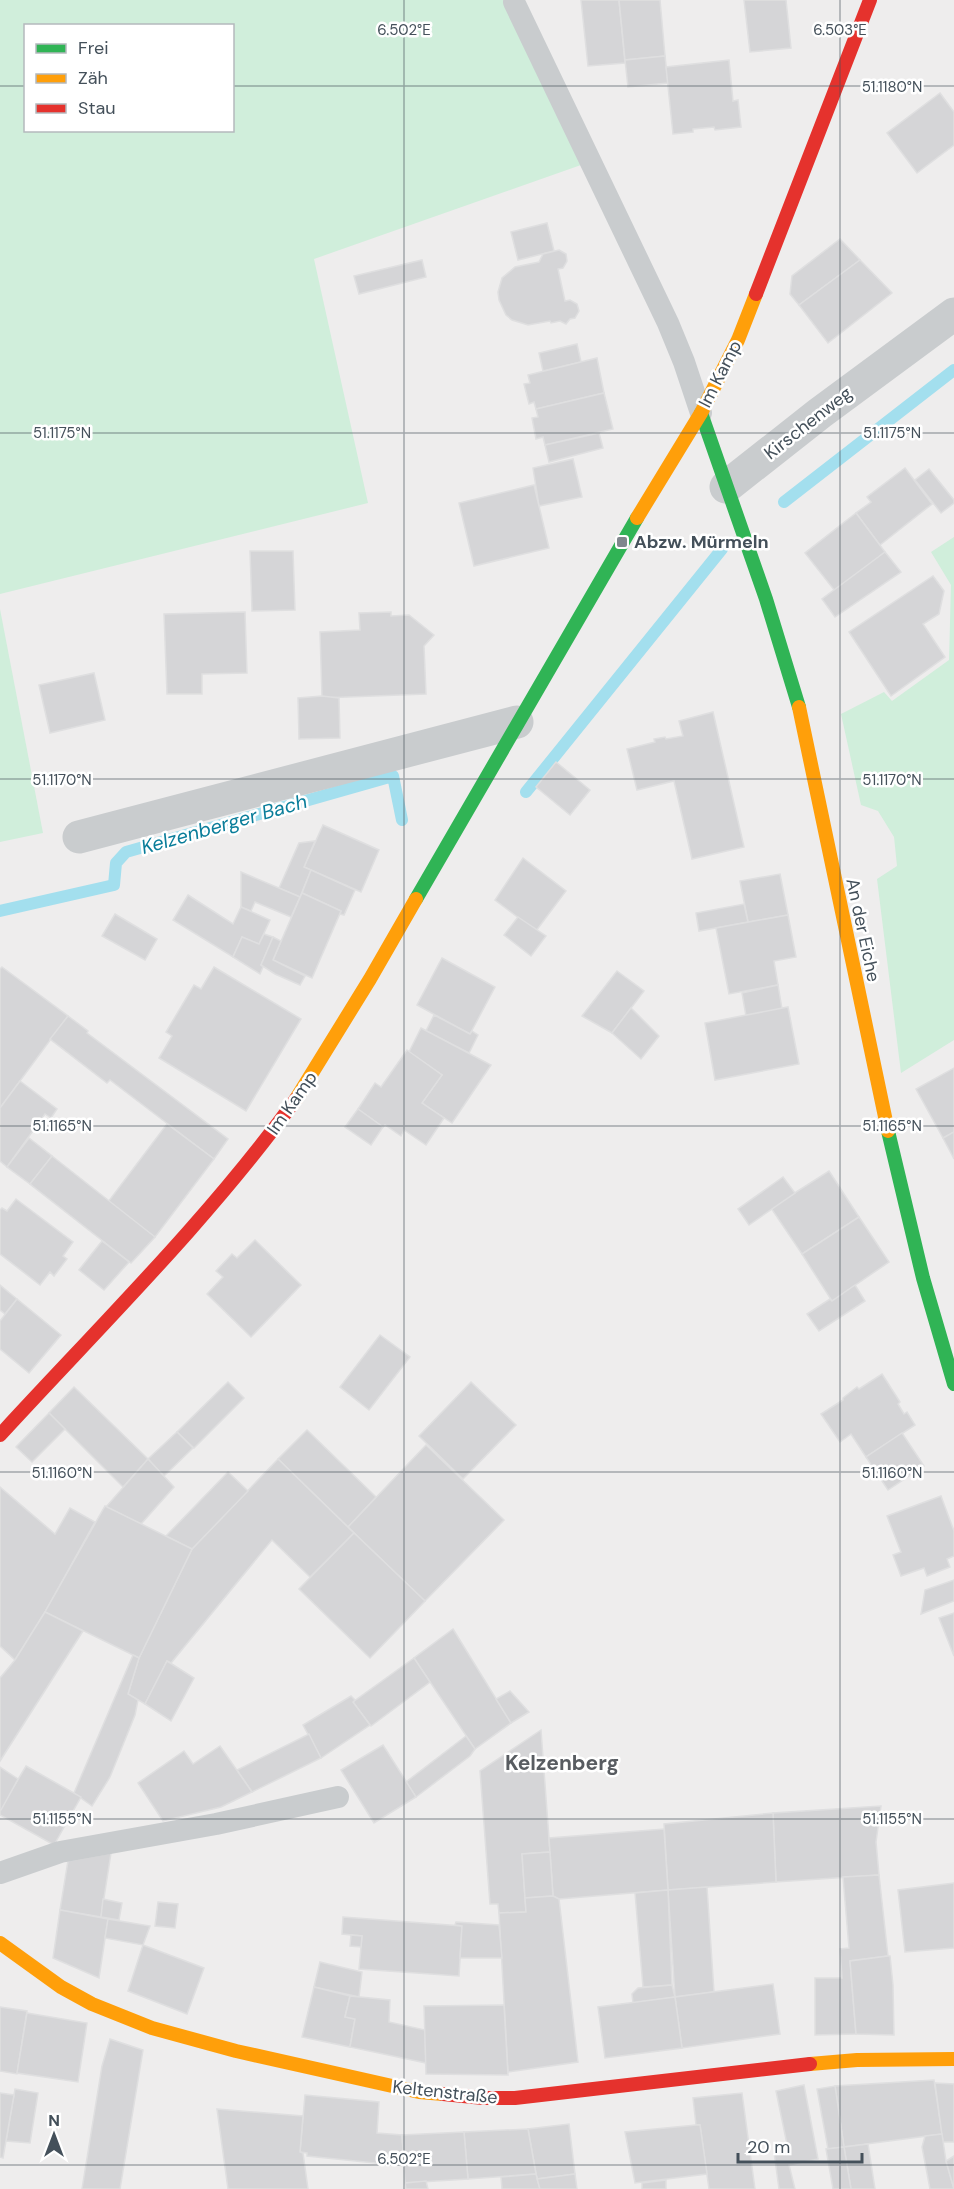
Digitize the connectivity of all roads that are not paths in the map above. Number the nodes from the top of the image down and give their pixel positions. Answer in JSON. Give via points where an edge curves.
{"nodes":[{"id":1,"x":870,"y":0,"type":"edge"},
{"id":2,"x":514,"y":2,"type":"dead end"},
{"id":3,"x":954,"y":314,"type":"edge"},
{"id":4,"x":701,"y":413,"type":"junction"},
{"id":5,"x":726,"y":487,"type":"junction"},
{"id":6,"x":517,"y":722,"type":"junction"},
{"id":7,"x":79,"y":837,"type":"dead end"},
{"id":8,"x":954,"y":1383,"type":"edge"},
{"id":9,"x":0,"y":1435,"type":"edge"},
{"id":10,"x":338,"y":1797,"type":"dead end"},
{"id":11,"x":0,"y":1873,"type":"edge"},
{"id":12,"x":0,"y":1943,"type":"edge"},
{"id":13,"x":954,"y":2059,"type":"edge"}],
"edges":[{"from":1,"to":4,"type":"street","name":"Im Kamp","via":[[738,340]]},
{"from":2,"to":4,"type":"lane","via":[[676,341]]},
{"from":3,"to":5,"type":"street","name":"Kirschenweg"},
{"from":4,"to":5,"type":"street"},
{"from":4,"to":6,"type":"street","name":"Im Kamp"},
{"from":5,"to":8,"type":"street","name":"An der Eiche","via":[[766,596],[800,712],[911,1233]]},
{"from":6,"to":7,"type":"street"},
{"from":6,"to":9,"type":"street","name":"Im Kamp","via":[[360,997],[292,1105],[224,1192]]},
{"from":10,"to":11,"type":"lane","via":[[60,1852]]},
{"from":12,"to":13,"type":"street","name":"Keltenstraße","via":[[61,1987],[152,2028],[388,2086],[452,2096],[515,2098],[856,2060]]}]}
